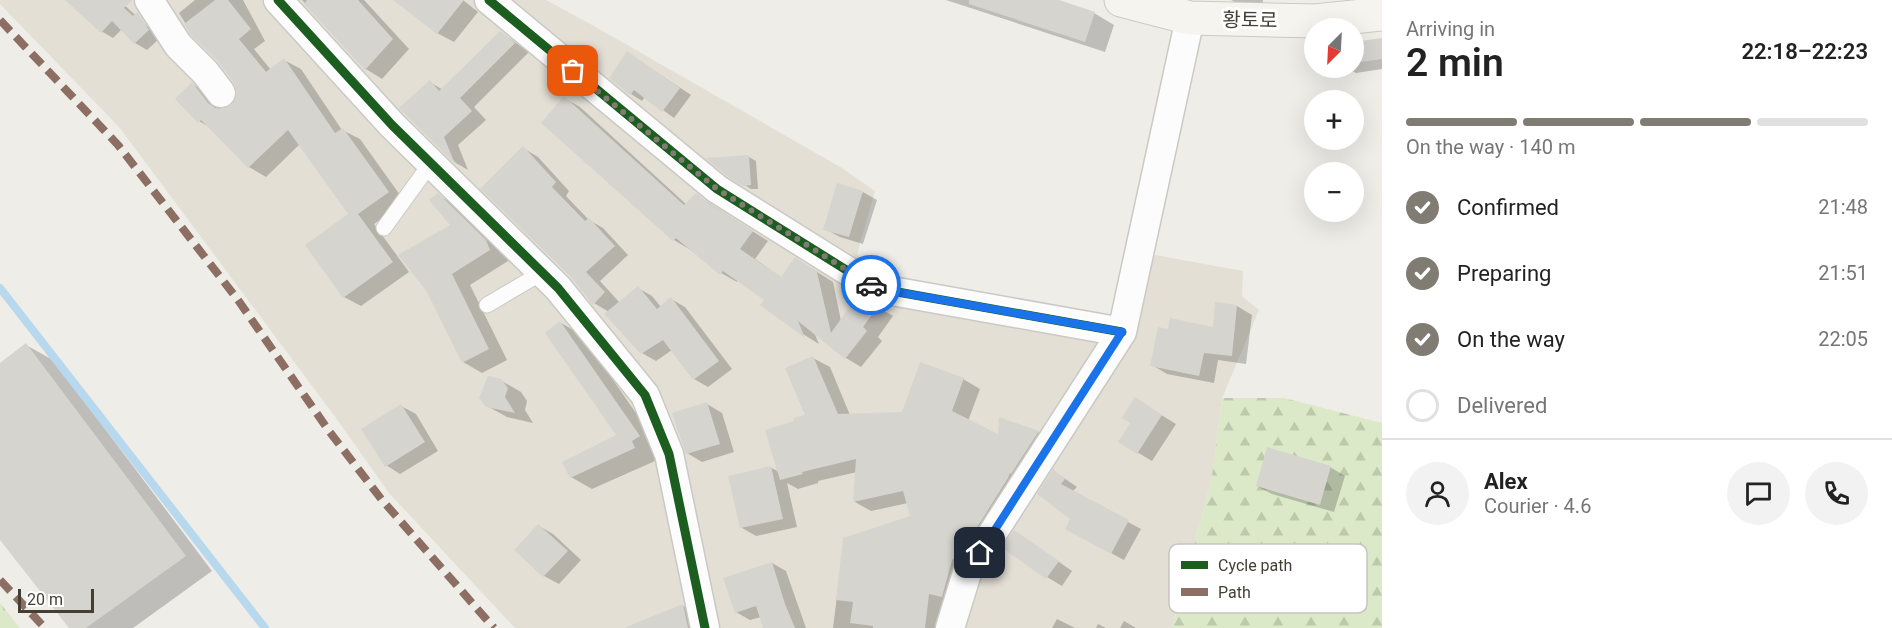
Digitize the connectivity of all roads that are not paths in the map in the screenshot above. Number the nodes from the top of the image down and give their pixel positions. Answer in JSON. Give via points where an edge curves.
{"nodes":[{"id":1,"x":149,"y":0,"type":"edge"},
{"id":2,"x":278,"y":0,"type":"edge"},
{"id":3,"x":489,"y":0,"type":"edge"},
{"id":4,"x":1121,"y":0,"type":"edge"},
{"id":5,"x":1382,"y":14,"type":"edge"},
{"id":6,"x":1190,"y":18,"type":"junction"},
{"id":7,"x":221,"y":93,"type":"dead end"},
{"id":8,"x":431,"y":163,"type":"junction"},
{"id":9,"x":384,"y":228,"type":"dead end"},
{"id":10,"x":543,"y":272,"type":"junction"},
{"id":11,"x":487,"y":305,"type":"dead end"},
{"id":12,"x":1122,"y":332,"type":"junction"},
{"id":13,"x":705,"y":628,"type":"edge"},
{"id":14,"x":950,"y":628,"type":"edge"}],
"edges":[{"from":1,"to":7,"type":"street","via":[[178,45]]},
{"from":2,"to":8,"type":"street"},
{"from":3,"to":12,"type":"street","via":[[717,189],[875,288]]},
{"from":4,"to":6,"type":"main road","name":"황토로"},
{"from":5,"to":6,"type":"main road","name":"황토로","via":[[1315,21]]},
{"from":6,"to":12,"type":"street"},
{"from":8,"to":9,"type":"lane"},
{"from":8,"to":10,"type":"street"},
{"from":10,"to":11,"type":"lane"},
{"from":10,"to":13,"type":"street","via":[[645,395],[669,454]]},
{"from":12,"to":14,"type":"street","via":[[967,573]]}]}
